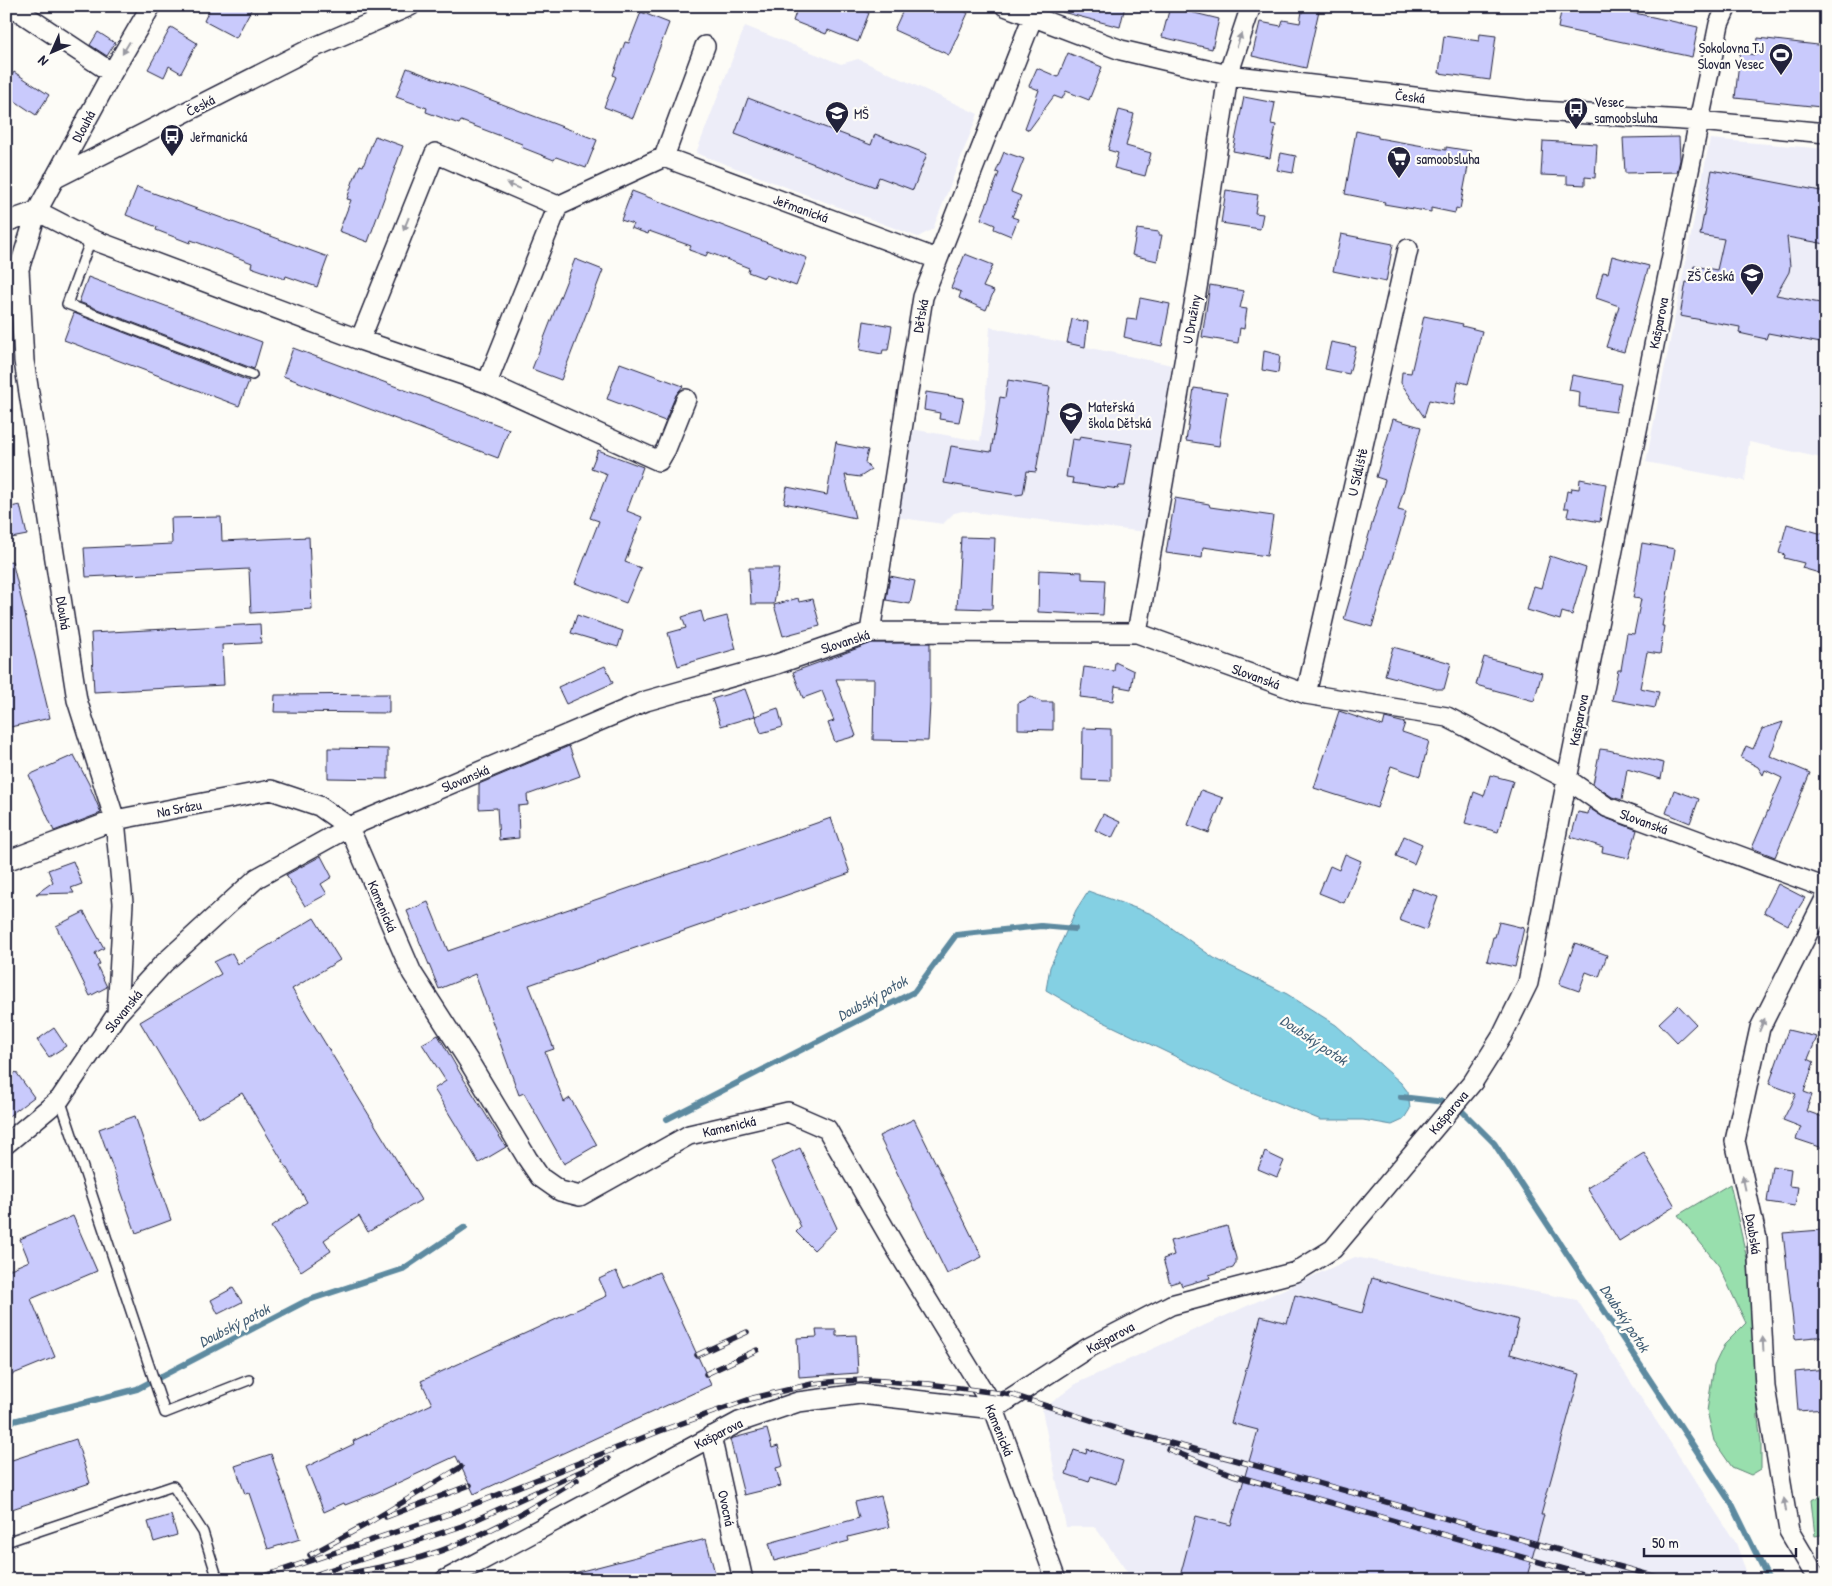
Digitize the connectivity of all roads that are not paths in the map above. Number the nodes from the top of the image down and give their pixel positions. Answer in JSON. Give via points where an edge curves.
{"nodes":[{"id":1,"x":12,"y":6,"type":"edge"},
{"id":2,"x":151,"y":6,"type":"edge"},
{"id":3,"x":410,"y":6,"type":"edge"},
{"id":4,"x":1004,"y":6,"type":"edge"},
{"id":5,"x":1250,"y":6,"type":"edge"},
{"id":6,"x":1727,"y":6,"type":"edge"},
{"id":7,"x":1034,"y":11,"type":"edge"},
{"id":8,"x":705,"y":46,"type":"dead end"},
{"id":9,"x":112,"y":72,"type":"junction"},
{"id":10,"x":1228,"y":75,"type":"junction"},
{"id":11,"x":1699,"y":121,"type":"junction"},
{"id":12,"x":1826,"y":133,"type":"edge"},
{"id":13,"x":664,"y":157,"type":"junction"},
{"id":14,"x":54,"y":179,"type":"junction"},
{"id":15,"x":558,"y":206,"type":"junction"},
{"id":16,"x":37,"y":211,"type":"junction"},
{"id":17,"x":6,"y":222,"type":"edge"},
{"id":18,"x":91,"y":239,"type":"junction"},
{"id":19,"x":1408,"y":249,"type":"dead end"},
{"id":20,"x":937,"y":259,"type":"junction"},
{"id":21,"x":360,"y":340,"type":"junction"},
{"id":22,"x":252,"y":375,"type":"dead end"},
{"id":23,"x":487,"y":384,"type":"junction"},
{"id":24,"x":686,"y":400,"type":"dead end"},
{"id":25,"x":870,"y":632,"type":"junction"},
{"id":26,"x":1138,"y":633,"type":"junction"},
{"id":27,"x":1306,"y":694,"type":"junction"},
{"id":28,"x":1567,"y":778,"type":"junction"},
{"id":29,"x":116,"y":820,"type":"junction"},
{"id":30,"x":349,"y":827,"type":"junction"},
{"id":31,"x":6,"y":861,"type":"edge"},
{"id":32,"x":1826,"y":888,"type":"edge"},
{"id":33,"x":1826,"y":897,"type":"edge"},
{"id":34,"x":117,"y":1014,"type":"junction"},
{"id":35,"x":60,"y":1099,"type":"junction"},
{"id":36,"x":6,"y":1144,"type":"edge"},
{"id":37,"x":249,"y":1380,"type":"dead end"},
{"id":38,"x":994,"y":1409,"type":"junction"},
{"id":39,"x":711,"y":1436,"type":"junction"},
{"id":40,"x":6,"y":1542,"type":"edge"},
{"id":41,"x":218,"y":1580,"type":"edge"},
{"id":42,"x":445,"y":1580,"type":"edge"},
{"id":43,"x":743,"y":1580,"type":"edge"},
{"id":44,"x":1056,"y":1580,"type":"edge"},
{"id":45,"x":1818,"y":1580,"type":"edge"}],
"edges":[{"from":1,"to":9,"type":"street"},
{"from":2,"to":9,"type":"street","name":"Dlouhá","one_way":true},
{"from":3,"to":14,"type":"street","name":"Česká","via":[[308,50]]},
{"from":4,"to":7,"type":"street","name":"Česká"},
{"from":10,"to":5,"type":"street","name":"U Družiny","one_way":true},
{"from":6,"to":11,"type":"street","name":"Kašparova","via":[[1719,24]]},
{"from":7,"to":10,"type":"street","name":"Česká","via":[[1121,50]]},
{"from":7,"to":20,"type":"street","name":"Dětská"},
{"from":8,"to":13,"type":"street"},
{"from":9,"to":14,"type":"street","name":"Dlouhá"},
{"from":10,"to":11,"type":"street","name":"Česká","via":[[1525,110]]},
{"from":10,"to":26,"type":"street","name":"U Družiny"},
{"from":11,"to":12,"type":"street","name":"Česká"},
{"from":11,"to":28,"type":"street","name":"Kašparova"},
{"from":13,"to":15,"type":"street"},
{"from":13,"to":20,"type":"street","name":"Jeřmanická"},
{"from":14,"to":16,"type":"street"},
{"from":15,"to":21,"type":"street","one_way":true,"via":[[434,152]]},
{"from":15,"to":23,"type":"street"},
{"from":16,"to":17,"type":"street"},
{"from":16,"to":18,"type":"street"},
{"from":16,"to":29,"type":"street","name":"Dlouhá","via":[[19,269],[24,361],[77,700]]},
{"from":18,"to":21,"type":"street"},
{"from":18,"to":22,"type":"lane","via":[[68,304]]},
{"from":19,"to":27,"type":"street","name":"U Sídliště"},
{"from":20,"to":25,"type":"street","name":"Dětská","via":[[922,297]]},
{"from":21,"to":23,"type":"street"},
{"from":23,"to":24,"type":"street","via":[[659,461]]},
{"from":25,"to":26,"type":"street","name":"Slovanská"},
{"from":25,"to":30,"type":"street","name":"Slovanská","via":[[777,664],[646,701]]},
{"from":26,"to":27,"type":"street","name":"Slovanská"},
{"from":27,"to":28,"type":"street","name":"Slovanská","via":[[1446,717]]},
{"from":28,"to":32,"type":"street","name":"Slovanská","via":[[1607,807]]},
{"from":28,"to":38,"type":"street","name":"Kašparova","via":[[1528,983],[1502,1036],[1473,1082],[1332,1249],[1296,1272],[1171,1305],[1088,1348]]},
{"from":29,"to":30,"type":"street","name":"Na Srázu","via":[[271,790],[319,806]]},
{"from":29,"to":31,"type":"street","name":"Na Srázu"},
{"from":29,"to":34,"type":"street","name":"Dlouhá","via":[[123,903]]},
{"from":30,"to":34,"type":"street","name":"Slovanská","via":[[257,878],[163,964]]},
{"from":30,"to":38,"type":"street","name":"Kamenická","via":[[412,973],[540,1177],[560,1191],[580,1196],[689,1136],[788,1112],[827,1129]]},
{"from":45,"to":33,"type":"street","name":"Doubská","one_way":true,"via":[[1789,1531],[1765,1387],[1757,1239],[1735,1141],[1760,1028]]},
{"from":34,"to":35,"type":"street","name":"Slovanská"},
{"from":35,"to":36,"type":"street","name":"Slovanská"},
{"from":35,"to":37,"type":"lane","via":[[165,1413]]},
{"from":38,"to":39,"type":"street","name":"Kašparova","via":[[860,1394],[798,1402],[739,1422]]},
{"from":38,"to":44,"type":"street","name":"Kamenická"},
{"from":39,"to":42,"type":"street","name":"Kašparova"},
{"from":39,"to":43,"type":"street","name":"Ovocná"},
{"from":40,"to":41,"type":"lane","via":[[173,1486],[203,1532]]}]}
